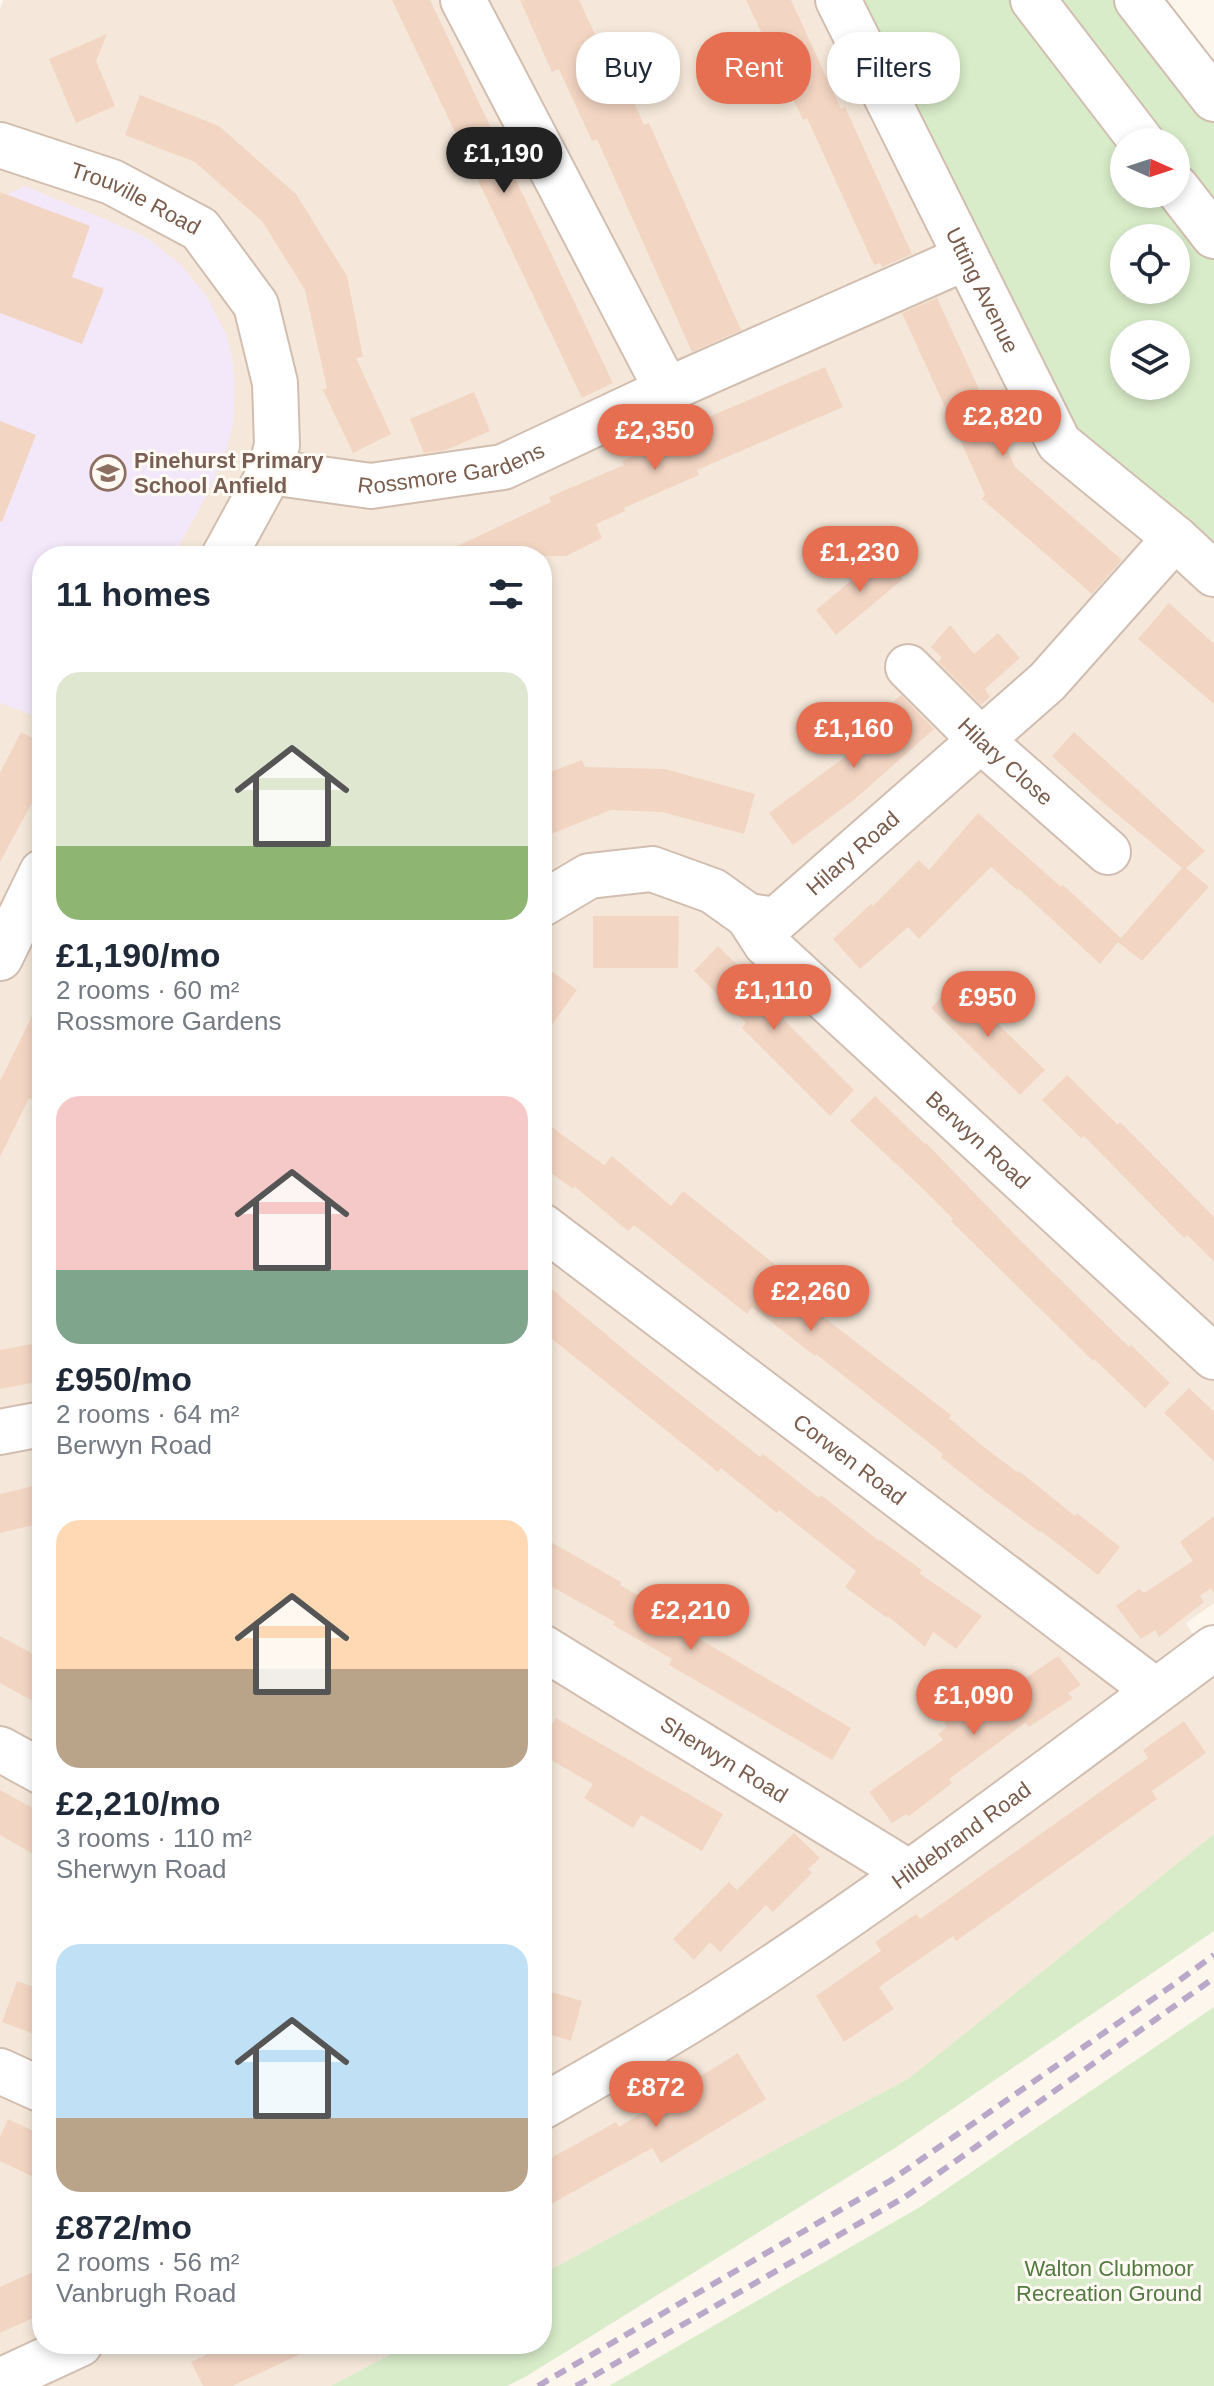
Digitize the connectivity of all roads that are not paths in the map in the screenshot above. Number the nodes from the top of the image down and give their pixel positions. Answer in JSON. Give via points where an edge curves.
{"nodes":[{"id":1,"x":463,"y":0,"type":"edge"},
{"id":2,"x":838,"y":0,"type":"edge"},
{"id":3,"x":1033,"y":0,"type":"edge"},
{"id":4,"x":1137,"y":0,"type":"edge"},
{"id":5,"x":1214,"y":99,"type":"edge"},
{"id":6,"x":1131,"y":128,"type":"edge"},
{"id":7,"x":0,"y":145,"type":"edge"},
{"id":8,"x":1190,"y":205,"type":"edge"},
{"id":9,"x":1214,"y":236,"type":"edge"},
{"id":10,"x":965,"y":258,"type":"junction"},
{"id":11,"x":667,"y":390,"type":"junction"},
{"id":12,"x":270,"y":472,"type":"junction"},
{"id":13,"x":1175,"y":538,"type":"junction"},
{"id":14,"x":229,"y":546,"type":"edge"},
{"id":15,"x":1214,"y":574,"type":"edge"},
{"id":16,"x":908,"y":667,"type":"dead end"},
{"id":17,"x":982,"y":741,"type":"junction"},
{"id":18,"x":1108,"y":852,"type":"dead end"},
{"id":19,"x":32,"y":892,"type":"edge"},
{"id":20,"x":552,"y":898,"type":"edge"},
{"id":21,"x":748,"y":916,"type":"junction"},
{"id":22,"x":0,"y":958,"type":"edge"},
{"id":23,"x":552,"y":1234,"type":"edge"},
{"id":24,"x":1214,"y":1357,"type":"edge"},
{"id":25,"x":32,"y":1426,"type":"edge"},
{"id":26,"x":0,"y":1432,"type":"edge"},
{"id":27,"x":1214,"y":1648,"type":"edge"},
{"id":28,"x":552,"y":1653,"type":"edge"},
{"id":29,"x":1156,"y":1691,"type":"junction"},
{"id":30,"x":0,"y":1749,"type":"edge"},
{"id":31,"x":32,"y":1767,"type":"edge"},
{"id":32,"x":908,"y":1872,"type":"junction"},
{"id":33,"x":0,"y":2071,"type":"edge"},
{"id":34,"x":32,"y":2085,"type":"edge"},
{"id":35,"x":552,"y":2101,"type":"edge"},
{"id":36,"x":58,"y":2354,"type":"edge"},
{"id":37,"x":0,"y":2381,"type":"edge"}],
"edges":[{"from":1,"to":11,"type":"street"},
{"from":2,"to":10,"type":"street","name":"Utting Avenue"},
{"from":3,"to":6,"type":"street"},
{"from":4,"to":5,"type":"street"},
{"from":7,"to":12,"type":"street","name":"Trouville Road","via":[[112,182],[200,229],[256,305],[275,383],[277,445]]},
{"from":8,"to":9,"type":"street"},
{"from":10,"to":11,"type":"street","name":"Rossmore Gardens"},
{"from":10,"to":13,"type":"street","name":"Utting Avenue","via":[[1059,443]]},
{"from":11,"to":12,"type":"street","name":"Rossmore Gardens","via":[[503,467],[371,486]]},
{"from":12,"to":14,"type":"street","name":"Trouville Road"},
{"from":13,"to":15,"type":"street","name":"Utting Avenue"},
{"from":13,"to":17,"type":"street","name":"Hilary Road","via":[[1047,682]]},
{"from":16,"to":17,"type":"street","name":"Hilary Close"},
{"from":17,"to":18,"type":"street","name":"Hilary Close"},
{"from":17,"to":21,"type":"street","name":"Hilary Road","via":[[776,920]]},
{"from":19,"to":22,"type":"street"},
{"from":20,"to":21,"type":"street","via":[[589,876],[652,869],[713,891]]},
{"from":21,"to":24,"type":"street","name":"Berwyn Road","via":[[766,944]]},
{"from":23,"to":29,"type":"street","name":"Corwen Road"},
{"from":25,"to":26,"type":"street"},
{"from":27,"to":29,"type":"street","name":"Hildebrand Road"},
{"from":28,"to":32,"type":"street","name":"Sherwyn Road"},
{"from":29,"to":32,"type":"street","name":"Hildebrand Road"},
{"from":30,"to":31,"type":"street"},
{"from":32,"to":35,"type":"street","name":"Hildebrand Road","via":[[701,2014]]},
{"from":33,"to":34,"type":"street"},
{"from":36,"to":37,"type":"street"}]}
